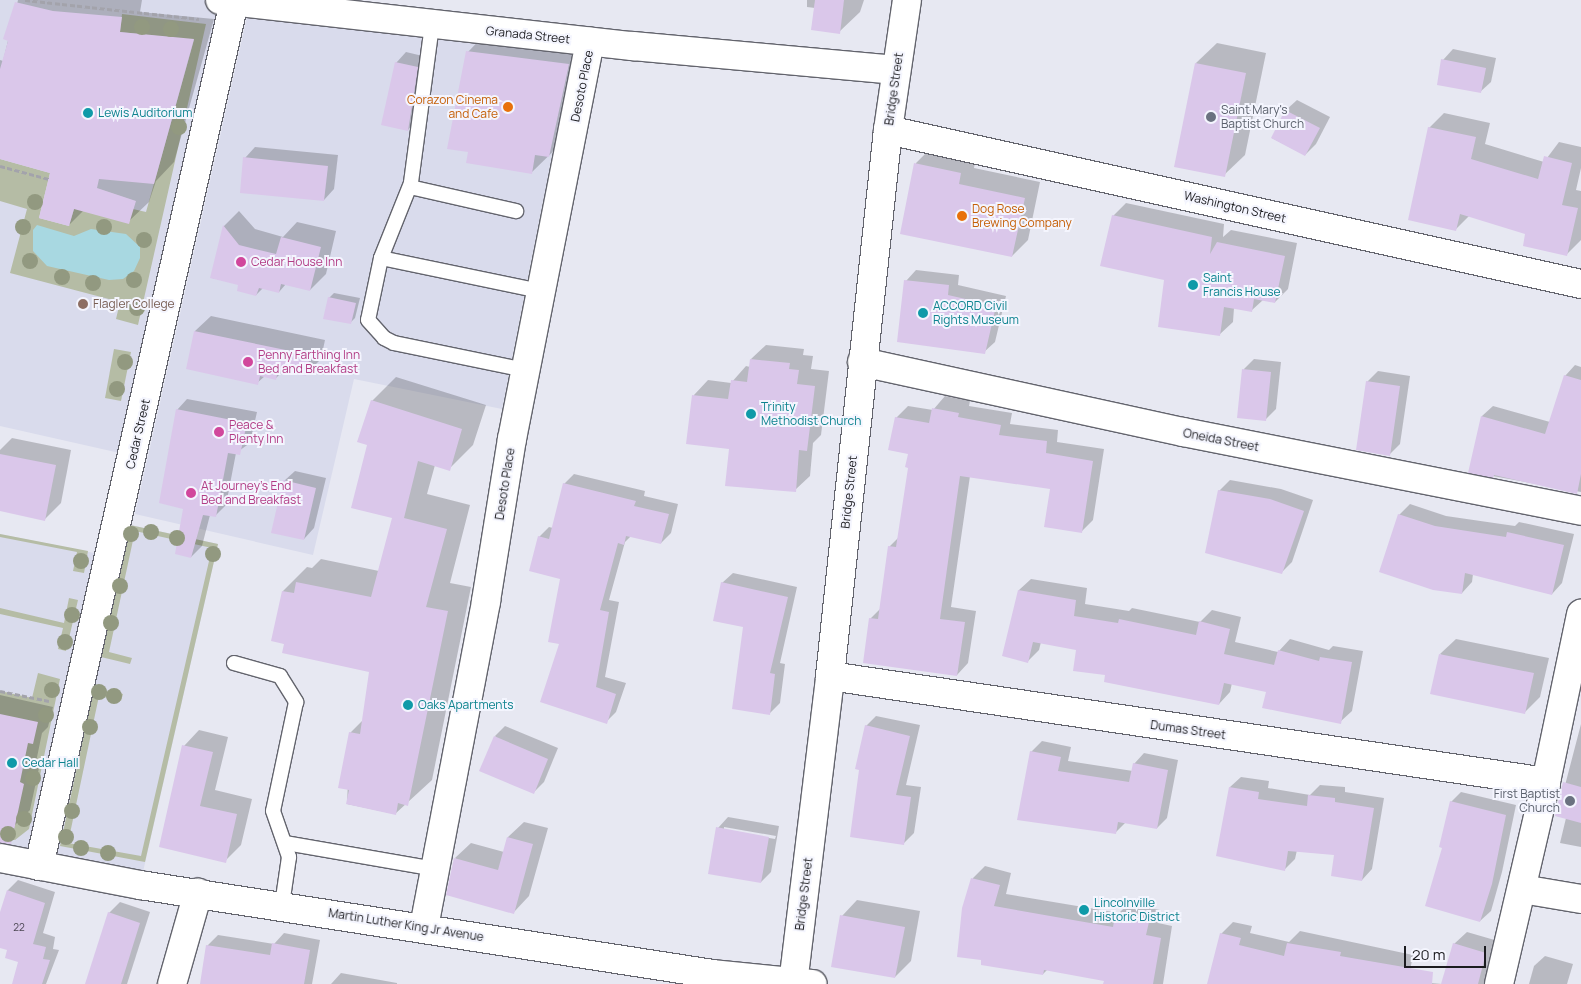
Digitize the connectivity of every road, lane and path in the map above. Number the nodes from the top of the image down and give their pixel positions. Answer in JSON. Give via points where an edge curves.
{"nodes":[{"id":1,"x":26,"y":0,"type":"edge"},
{"id":2,"x":907,"y":0,"type":"edge"},
{"id":3,"x":228,"y":8,"type":"edge"},
{"id":4,"x":432,"y":25,"type":"junction"},
{"id":5,"x":590,"y":42,"type":"junction"},
{"id":6,"x":896,"y":70,"type":"junction"},
{"id":7,"x":888,"y":130,"type":"junction"},
{"id":8,"x":0,"y":166,"type":"edge"},
{"id":9,"x":49,"y":179,"type":"dead end"},
{"id":10,"x":410,"y":187,"type":"junction"},
{"id":11,"x":516,"y":211,"type":"dead end"},
{"id":12,"x":381,"y":258,"type":"junction"},
{"id":13,"x":1581,"y":284,"type":"edge"},
{"id":14,"x":541,"y":291,"type":"junction"},
{"id":15,"x":862,"y":362,"type":"junction"},
{"id":16,"x":526,"y":370,"type":"junction"},
{"id":17,"x":1581,"y":511,"type":"edge"},
{"id":18,"x":1581,"y":614,"type":"edge"},
{"id":19,"x":234,"y":663,"type":"dead end"},
{"id":20,"x":830,"y":676,"type":"junction"},
{"id":21,"x":0,"y":691,"type":"edge"},
{"id":22,"x":59,"y":704,"type":"dead end"},
{"id":23,"x":1546,"y":782,"type":"junction"},
{"id":24,"x":286,"y":843,"type":"junction"},
{"id":25,"x":0,"y":858,"type":"edge"},
{"id":26,"x":39,"y":866,"type":"junction"},
{"id":27,"x":435,"y":869,"type":"junction"},
{"id":28,"x":1522,"y":889,"type":"junction"},
{"id":29,"x":198,"y":893,"type":"junction"},
{"id":30,"x":1581,"y":900,"type":"edge"},
{"id":31,"x":282,"y":906,"type":"junction"},
{"id":32,"x":424,"y":927,"type":"junction"},
{"id":33,"x":800,"y":983,"type":"edge"},
{"id":34,"x":172,"y":984,"type":"edge"},
{"id":35,"x":1499,"y":984,"type":"edge"}],
"edges":[{"from":1,"to":3,"type":"path"},
{"from":2,"to":6,"type":"street","name":"Bridge Street"},
{"from":3,"to":4,"type":"street","name":"Granada Street"},
{"from":3,"to":26,"type":"street","name":"Cedar Street"},
{"from":4,"to":5,"type":"street","name":"Granada Street"},
{"from":4,"to":10,"type":"lane"},
{"from":5,"to":6,"type":"street","name":"Granada Street"},
{"from":5,"to":14,"type":"street","name":"Desoto Place"},
{"from":6,"to":7,"type":"street","name":"Bridge Street"},
{"from":7,"to":13,"type":"street","name":"Washington Street"},
{"from":7,"to":15,"type":"street","name":"Bridge Street"},
{"from":8,"to":9,"type":"path"},
{"from":10,"to":11,"type":"lane"},
{"from":10,"to":12,"type":"lane"},
{"from":12,"to":14,"type":"lane"},
{"from":12,"to":16,"type":"lane","via":[[368,320],[384,338],[394,343]]},
{"from":14,"to":16,"type":"street","name":"Desoto Place"},
{"from":15,"to":17,"type":"street","name":"Oneida Street","via":[[1183,432]]},
{"from":15,"to":20,"type":"street","name":"Bridge Street"},
{"from":16,"to":27,"type":"street","name":"Desoto Place"},
{"from":18,"to":23,"type":"street"},
{"from":19,"to":24,"type":"lane","via":[[280,676],[296,702],[273,811]]},
{"from":20,"to":23,"type":"street","name":"Dumas Street"},
{"from":20,"to":33,"type":"street","name":"Bridge Street"},
{"from":21,"to":22,"type":"path"},
{"from":23,"to":28,"type":"street"},
{"from":24,"to":27,"type":"lane"},
{"from":24,"to":31,"type":"lane","via":[[289,857]]},
{"from":25,"to":26,"type":"street","name":"Martin Luther King Jr Avenue"},
{"from":26,"to":29,"type":"street","name":"Martin Luther King Jr Avenue"},
{"from":27,"to":32,"type":"street","name":"Desoto Place"},
{"from":28,"to":30,"type":"street"},
{"from":28,"to":35,"type":"street"},
{"from":29,"to":31,"type":"street","name":"Martin Luther King Jr Avenue"},
{"from":29,"to":34,"type":"street"},
{"from":31,"to":32,"type":"street","name":"Martin Luther King Jr Avenue"},
{"from":32,"to":33,"type":"street","name":"Martin Luther King Jr Avenue","via":[[713,974]]}]}
